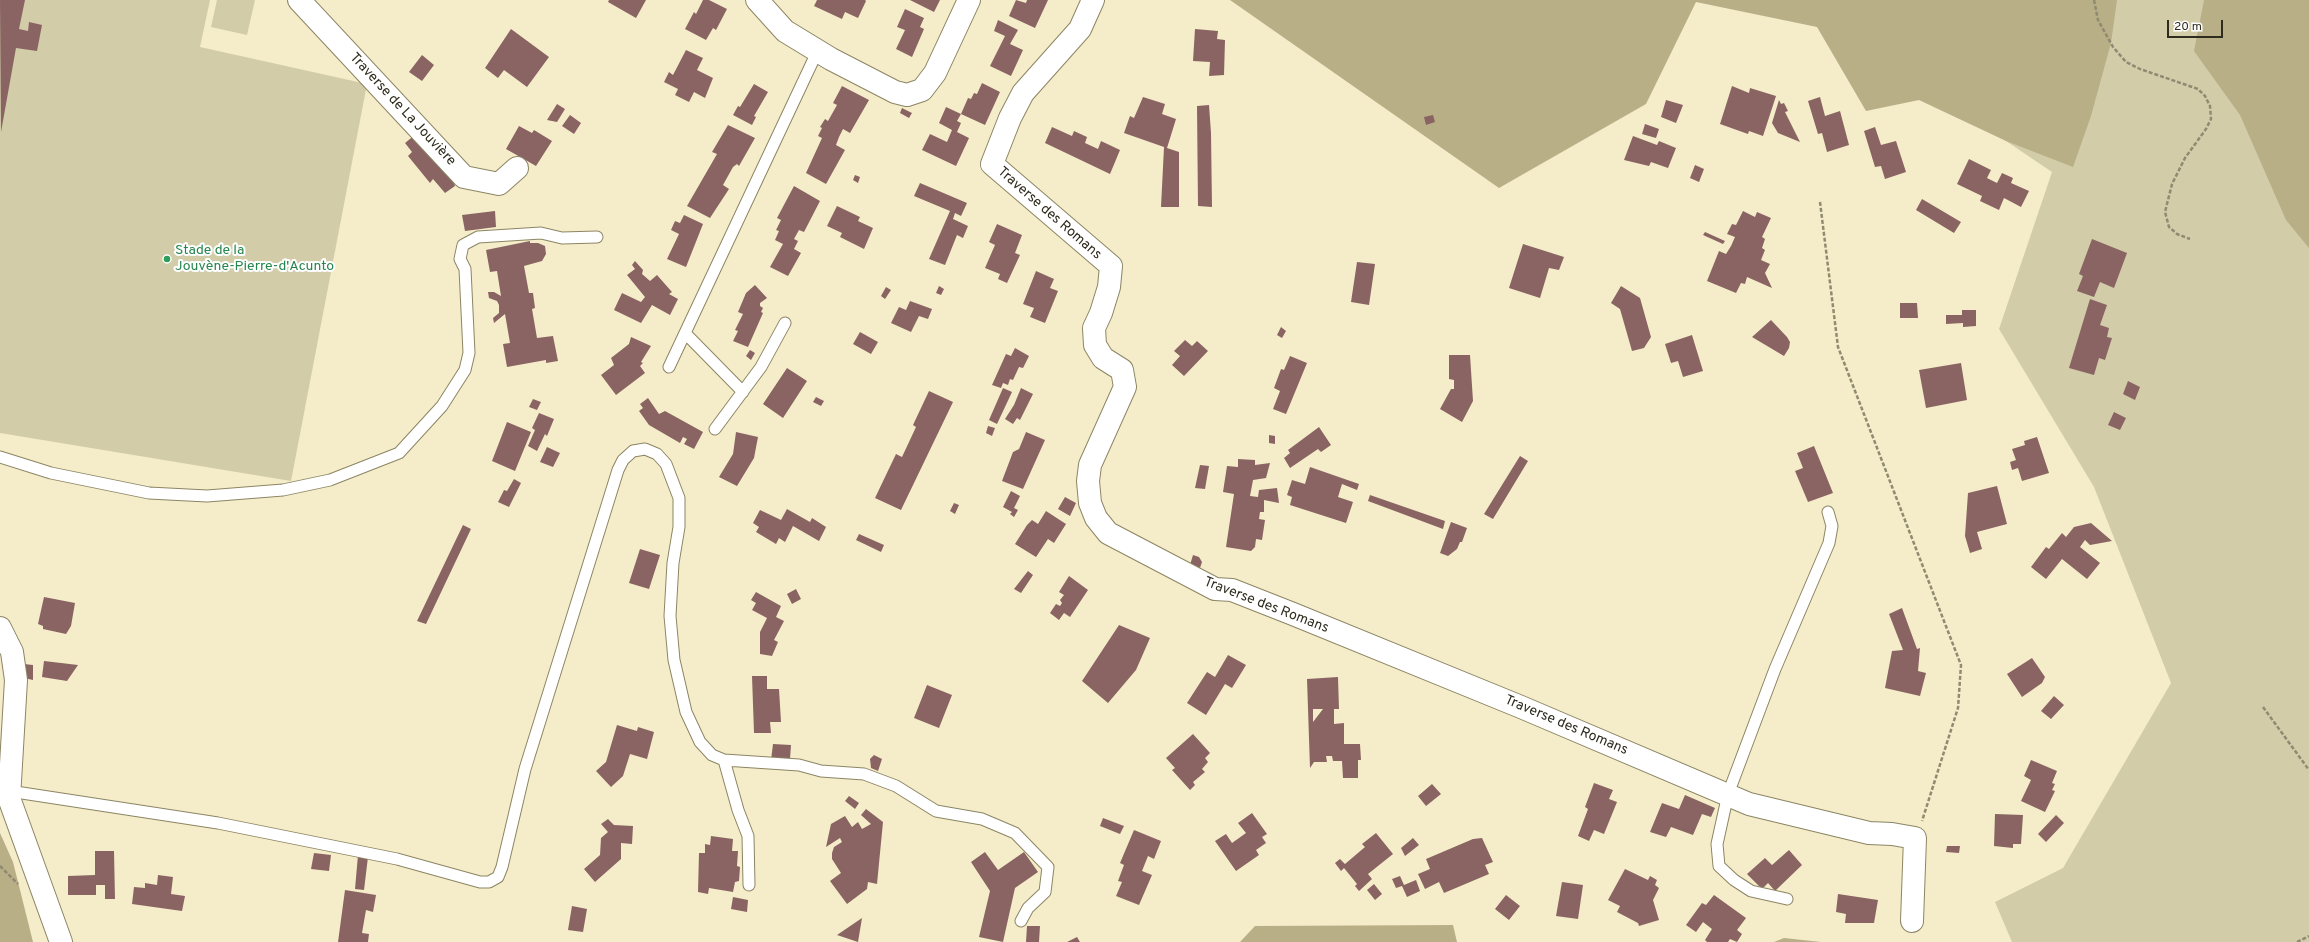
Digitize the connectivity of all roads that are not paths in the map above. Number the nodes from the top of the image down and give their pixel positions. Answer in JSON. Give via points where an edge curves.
{"nodes":[{"id":1,"x":299,"y":0,"type":"edge"},
{"id":2,"x":757,"y":0,"type":"edge"},
{"id":3,"x":969,"y":0,"type":"edge"},
{"id":4,"x":1093,"y":0,"type":"edge"},
{"id":5,"x":818,"y":50,"type":"junction"},
{"id":6,"x":517,"y":168,"type":"dead end"},
{"id":7,"x":598,"y":237,"type":"dead end"},
{"id":8,"x":785,"y":323,"type":"dead end"},
{"id":9,"x":686,"y":334,"type":"junction"},
{"id":10,"x":669,"y":367,"type":"dead end"},
{"id":11,"x":743,"y":392,"type":"junction"},
{"id":12,"x":715,"y":429,"type":"dead end"},
{"id":13,"x":0,"y":457,"type":"edge"},
{"id":14,"x":1828,"y":512,"type":"dead end"},
{"id":15,"x":0,"y":628,"type":"edge"},
{"id":16,"x":724,"y":760,"type":"junction"},
{"id":17,"x":9,"y":791,"type":"junction"},
{"id":18,"x":1728,"y":794,"type":"junction"},
{"id":19,"x":749,"y":885,"type":"dead end"},
{"id":20,"x":1787,"y":899,"type":"dead end"},
{"id":21,"x":1021,"y":921,"type":"dead end"},
{"id":22,"x":1912,"y":921,"type":"dead end"},
{"id":23,"x":61,"y":942,"type":"edge"}],
"edges":[{"from":1,"to":6,"type":"street","name":"Traverse de La Jouvière","via":[[464,177],[499,184]]},
{"from":2,"to":5,"type":"street","via":[[785,31]]},
{"from":3,"to":5,"type":"street","via":[[934,73],[922,90],[907,95],[895,92]]},
{"from":4,"to":18,"type":"street","name":"Traverse des Romans","via":[[1080,29],[1024,93],[1007,125],[992,164],[1111,266],[1109,287],[1094,328],[1095,345],[1103,358],[1122,370],[1125,388],[1090,465],[1090,503],[1096,518],[1108,533],[1215,589],[1232,590],[1293,614]]},
{"from":5,"to":9,"type":"lane"},
{"from":7,"to":13,"type":"lane","via":[[562,238],[541,233],[478,237],[463,245],[460,259],[465,269],[469,353],[465,370],[442,406],[398,454],[330,480],[282,490],[207,496],[149,493],[51,473]]},
{"from":8,"to":11,"type":"lane","via":[[761,367]]},
{"from":9,"to":10,"type":"lane"},
{"from":9,"to":11,"type":"lane"},
{"from":11,"to":12,"type":"lane"},
{"from":14,"to":18,"type":"lane","via":[[1832,526],[1829,543],[1775,669]]},
{"from":15,"to":17,"type":"street","via":[[12,652],[16,680]]},
{"from":16,"to":17,"type":"lane","via":[[712,755],[700,742],[686,712],[674,660],[670,616],[673,563],[679,527],[679,498],[666,464],[657,454],[645,449],[633,451],[623,460],[618,470],[525,769],[502,867],[498,877],[489,882],[480,882],[397,859],[218,823]]},
{"from":16,"to":19,"type":"lane","via":[[748,836]]},
{"from":16,"to":21,"type":"lane","via":[[799,765],[821,771],[864,774],[896,786],[936,811],[982,819],[1015,834],[1048,867],[1045,892],[1028,908]]},
{"from":17,"to":23,"type":"street","via":[[8,798]]},
{"from":18,"to":20,"type":"lane","via":[[1717,844],[1719,866],[1751,891]]},
{"from":18,"to":22,"type":"street","name":"Traverse des Romans","via":[[1749,804],[1869,833],[1915,838]]}]}
